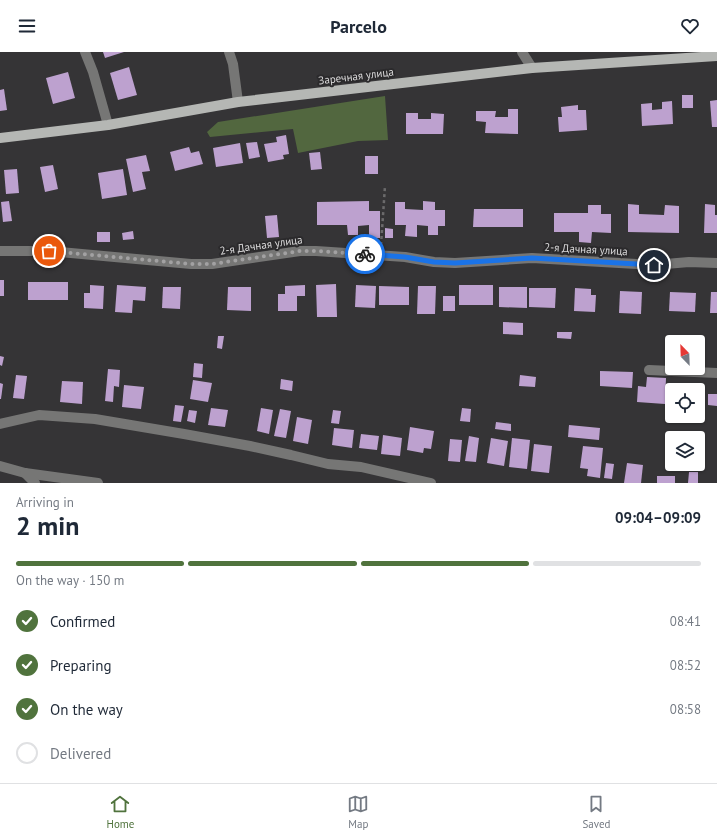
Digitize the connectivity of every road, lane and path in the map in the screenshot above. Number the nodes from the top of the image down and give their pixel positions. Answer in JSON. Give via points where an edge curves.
{"nodes":[{"id":1,"x":85,"y":52,"type":"edge"},
{"id":2,"x":229,"y":52,"type":"edge"},
{"id":3,"x":522,"y":52,"type":"edge"},
{"id":4,"x":651,"y":56,"type":"edge"},
{"id":5,"x":717,"y":56,"type":"edge"},
{"id":6,"x":532,"y":68,"type":"junction"},
{"id":7,"x":238,"y":102,"type":"junction"},
{"id":8,"x":108,"y":125,"type":"junction"},
{"id":9,"x":0,"y":138,"type":"edge"},
{"id":10,"x":385,"y":186,"type":"dead end"},
{"id":11,"x":0,"y":252,"type":"edge"},
{"id":12,"x":381,"y":255,"type":"junction"},
{"id":13,"x":717,"y":263,"type":"edge"},
{"id":14,"x":650,"y":370,"type":"dead end"},
{"id":15,"x":717,"y":373,"type":"edge"},
{"id":16,"x":0,"y":424,"type":"edge"},
{"id":17,"x":0,"y":466,"type":"edge"},
{"id":18,"x":25,"y":473,"type":"junction"},
{"id":19,"x":35,"y":483,"type":"edge"},
{"id":20,"x":98,"y":483,"type":"edge"},
{"id":21,"x":431,"y":483,"type":"edge"}],
"edges":[{"from":1,"to":8,"type":"street"},
{"from":2,"to":7,"type":"street"},
{"from":3,"to":6,"type":"street"},
{"from":4,"to":5,"type":"main road","name":"Заречная улица"},
{"from":4,"to":6,"type":"main road","name":"Заречная улица"},
{"from":6,"to":7,"type":"main road","name":"Заречная улица"},
{"from":7,"to":8,"type":"main road","name":"Заречная улица"},
{"from":8,"to":9,"type":"main road","name":"Заречная улица"},
{"from":10,"to":12,"type":"path"},
{"from":11,"to":12,"type":"street","name":"2-я Дачная улица","via":[[49,251],[191,264],[212,264],[300,251]]},
{"from":12,"to":13,"type":"street","name":"2-я Дачная улица","via":[[455,263],[532,258],[654,265]]},
{"from":14,"to":15,"type":"street"},
{"from":16,"to":21,"type":"street","via":[[39,414],[95,419],[250,446],[328,464],[361,467]]},
{"from":17,"to":18,"type":"street"},
{"from":18,"to":19,"type":"street"},
{"from":18,"to":20,"type":"street"}]}
